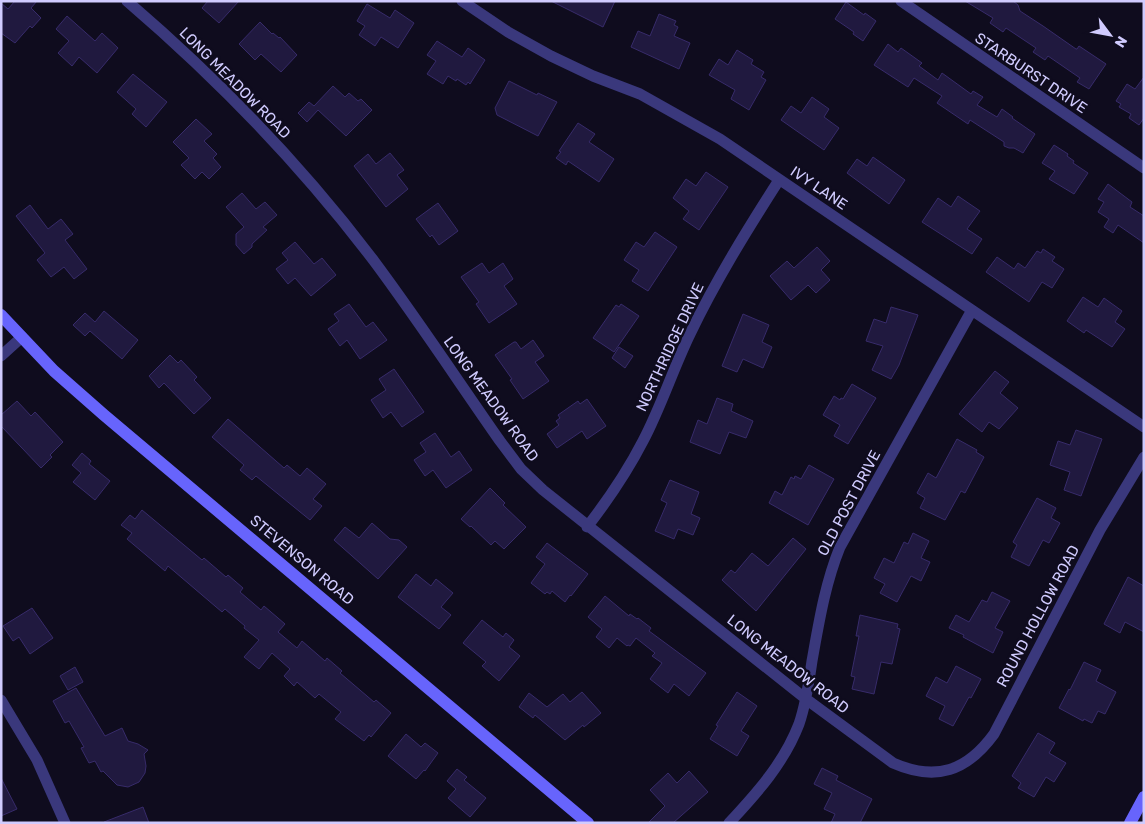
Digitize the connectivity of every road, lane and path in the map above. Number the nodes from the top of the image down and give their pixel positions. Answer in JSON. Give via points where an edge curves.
{"nodes":[{"id":1,"x":127,"y":1,"type":"edge"},
{"id":2,"x":462,"y":1,"type":"edge"},
{"id":3,"x":901,"y":1,"type":"edge"},
{"id":4,"x":1144,"y":168,"type":"edge"},
{"id":5,"x":779,"y":180,"type":"junction"},
{"id":6,"x":972,"y":310,"type":"junction"},
{"id":7,"x":1,"y":315,"type":"edge"},
{"id":8,"x":22,"y":337,"type":"junction"},
{"id":9,"x":1,"y":356,"type":"edge"},
{"id":10,"x":1144,"y":428,"type":"edge"},
{"id":11,"x":1144,"y":457,"type":"edge"},
{"id":12,"x":587,"y":527,"type":"junction"},
{"id":13,"x":806,"y":699,"type":"junction"},
{"id":14,"x":1,"y":700,"type":"edge"},
{"id":15,"x":942,"y":772,"type":"joint"},
{"id":16,"x":1144,"y":797,"type":"edge"},
{"id":17,"x":65,"y":823,"type":"edge"},
{"id":18,"x":588,"y":823,"type":"edge"},
{"id":19,"x":729,"y":823,"type":"edge"},
{"id":20,"x":1130,"y":823,"type":"edge"}],
"edges":[{"from":1,"to":12,"type":"street","name":"LONG MEADOW ROAD","via":[[206,73],[294,163],[373,260],[521,469]]},
{"from":2,"to":5,"type":"street","name":"IVY LANE","via":[[551,56],[640,94],[681,116]]},
{"from":3,"to":4,"type":"street","name":"STARBURST DRIVE"},
{"from":5,"to":6,"type":"street","name":"IVY LANE"},
{"from":5,"to":12,"type":"street","name":"NORTHRIDGE DRIVE","via":[[713,289],[628,470]]},
{"from":6,"to":10,"type":"street","name":"IVY LANE"},
{"from":6,"to":13,"type":"street","name":"OLD POST DRIVE","via":[[840,546],[822,601]]},
{"from":7,"to":8,"type":"main road","name":"STEVENSON ROAD"},
{"from":8,"to":9,"type":"street"},
{"from":8,"to":18,"type":"main road","name":"STEVENSON ROAD","via":[[54,371],[112,421]]},
{"from":11,"to":15,"type":"street","name":"ROUND HOLLOW ROAD","via":[[1100,530],[994,734],[973,757]]},
{"from":12,"to":13,"type":"street","name":"LONG MEADOW ROAD"},
{"from":13,"to":15,"type":"street","name":"LONG MEADOW ROAD","via":[[893,763],[909,770]]},
{"from":13,"to":19,"type":"street","name":"OLD POST DRIVE","via":[[799,724],[774,771]]},
{"from":14,"to":17,"type":"street","via":[[37,760]]},
{"from":16,"to":20,"type":"main road"}]}
